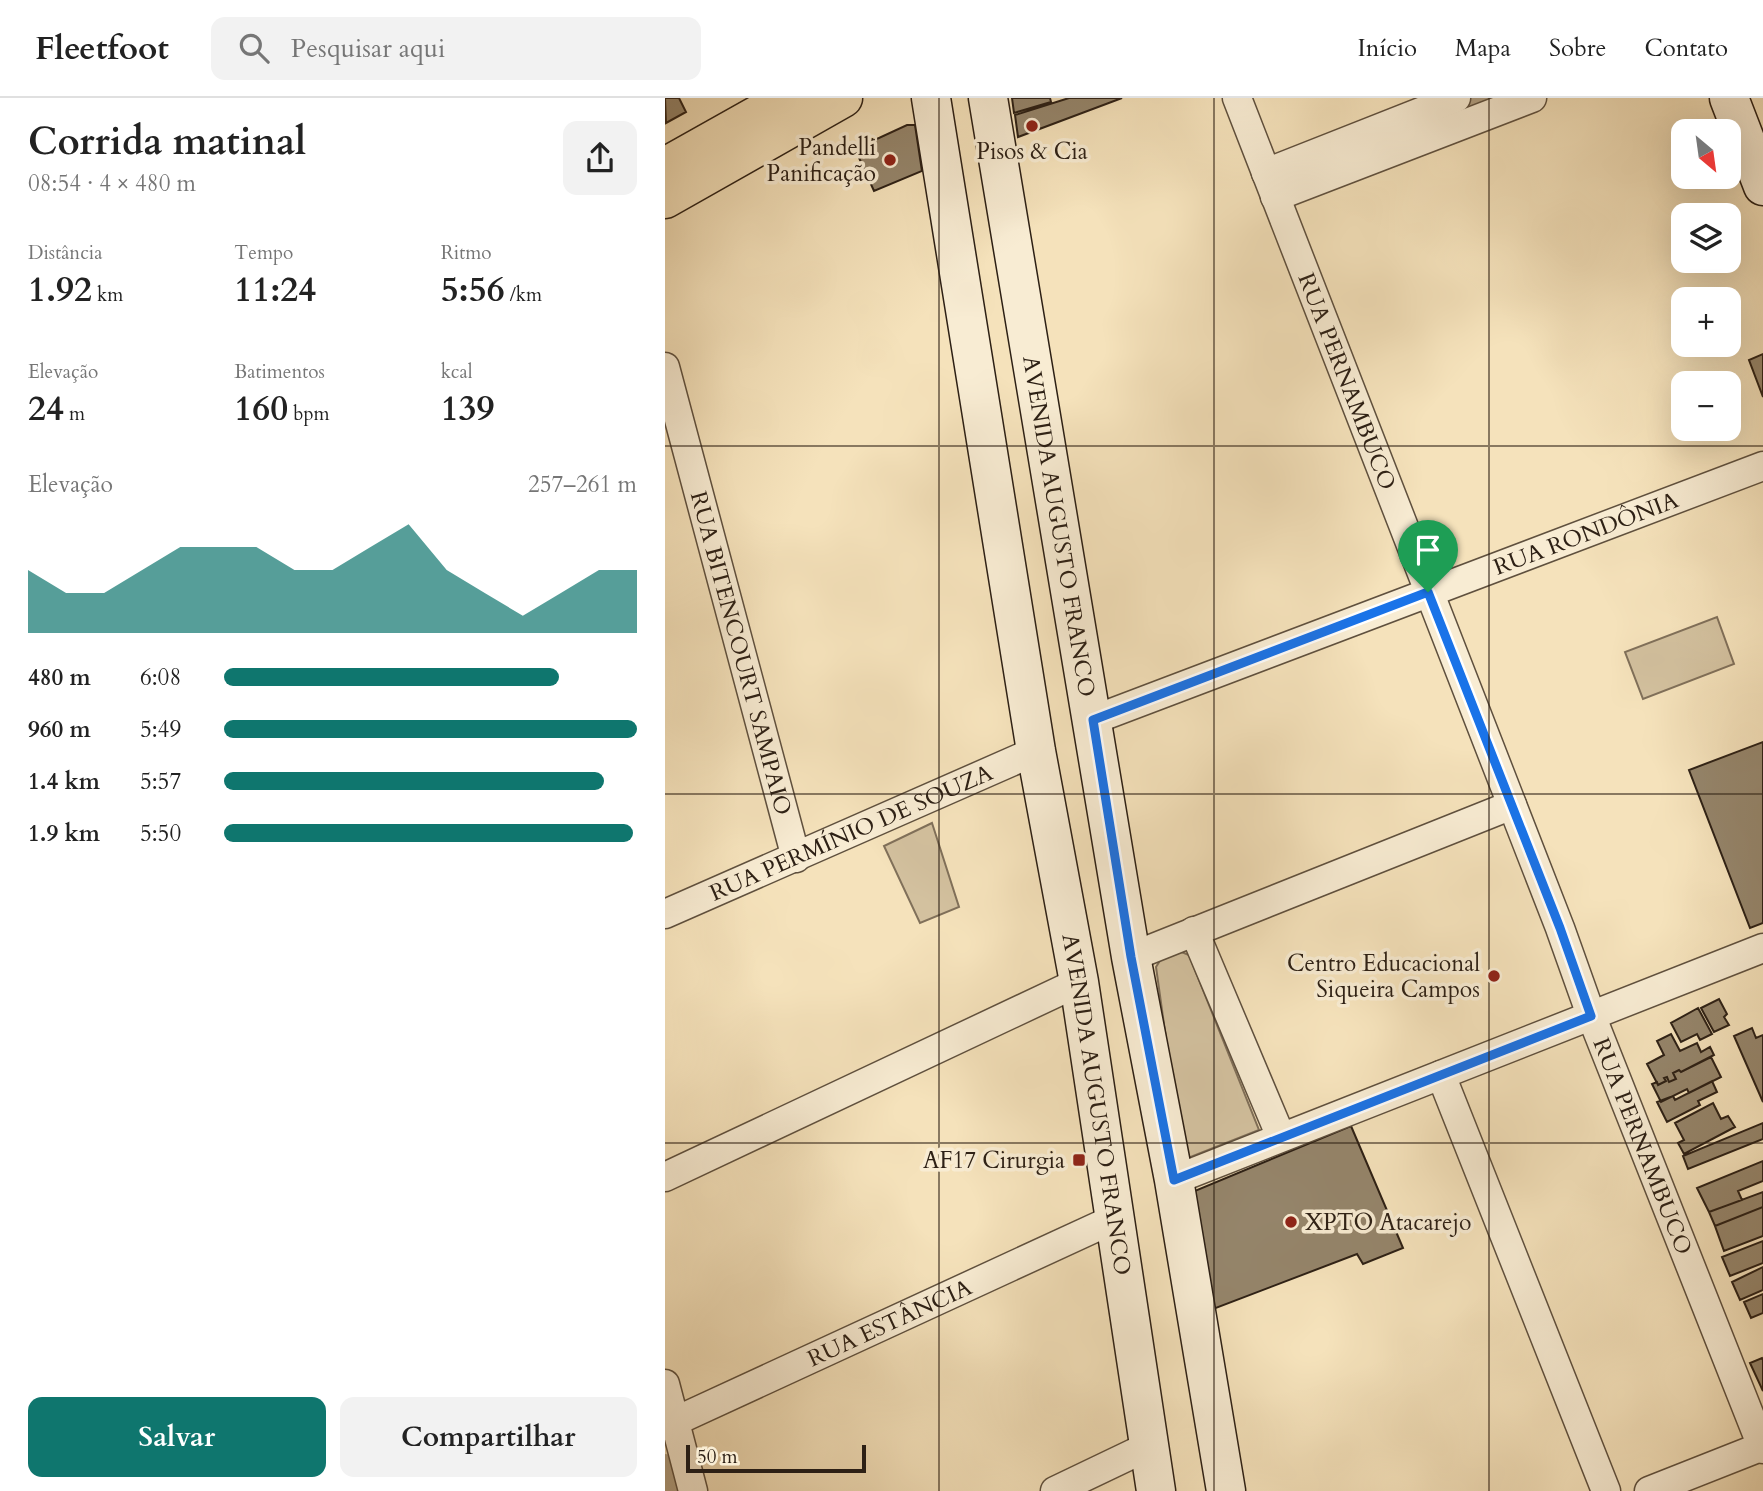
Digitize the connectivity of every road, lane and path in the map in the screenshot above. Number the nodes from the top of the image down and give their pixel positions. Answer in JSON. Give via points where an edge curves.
{"nodes":[{"id":1,"x":788,"y":98,"type":"edge"},
{"id":2,"x":843,"y":98,"type":"edge"},
{"id":3,"x":930,"y":98,"type":"edge"},
{"id":4,"x":988,"y":98,"type":"edge"},
{"id":5,"x":1237,"y":98,"type":"edge"},
{"id":6,"x":1456,"y":98,"type":"edge"},
{"id":7,"x":1532,"y":98,"type":"edge"},
{"id":8,"x":1729,"y":98,"type":"edge"},
{"id":9,"x":665,"y":167,"type":"edge"},
{"id":10,"x":1271,"y":185,"type":"junction"},
{"id":11,"x":1763,"y":186,"type":"edge"},
{"id":12,"x":665,"y":199,"type":"edge"},
{"id":13,"x":665,"y":367,"type":"edge"},
{"id":14,"x":1763,"y":466,"type":"edge"},
{"id":15,"x":1428,"y":592,"type":"junction"},
{"id":16,"x":1093,"y":720,"type":"junction"},
{"id":17,"x":1036,"y":751,"type":"junction"},
{"id":18,"x":1512,"y":805,"type":"junction"},
{"id":19,"x":796,"y":858,"type":"junction"},
{"id":20,"x":665,"y":914,"type":"edge"},
{"id":21,"x":1194,"y":931,"type":"junction"},
{"id":22,"x":1763,"y":948,"type":"edge"},
{"id":23,"x":1131,"y":957,"type":"junction"},
{"id":24,"x":1079,"y":982,"type":"junction"},
{"id":25,"x":1591,"y":1016,"type":"junction"},
{"id":26,"x":1441,"y":1075,"type":"junction"},
{"id":27,"x":1281,"y":1137,"type":"junction"},
{"id":28,"x":665,"y":1177,"type":"edge"},
{"id":29,"x":1174,"y":1180,"type":"junction"},
{"id":30,"x":1114,"y":1219,"type":"junction"},
{"id":31,"x":665,"y":1384,"type":"edge"},
{"id":32,"x":669,"y":1424,"type":"edge"},
{"id":33,"x":1149,"y":1446,"type":"junction"},
{"id":34,"x":1763,"y":1447,"type":"edge"},
{"id":35,"x":693,"y":1491,"type":"edge"},
{"id":36,"x":1055,"y":1491,"type":"edge"},
{"id":37,"x":1156,"y":1491,"type":"edge"},
{"id":38,"x":1226,"y":1491,"type":"edge"},
{"id":39,"x":1606,"y":1491,"type":"edge"},
{"id":40,"x":1649,"y":1491,"type":"edge"}],
"edges":[{"from":1,"to":9,"type":"main road"},
{"from":2,"to":12,"type":"main road"},
{"from":3,"to":17,"type":"main road","name":"AVENIDA AUGUSTO FRANCO"},
{"from":4,"to":16,"type":"main road","name":"AVENIDA AUGUSTO FRANCO"},
{"from":5,"to":10,"type":"street","name":"RUA PERNAMBUCO"},
{"from":6,"to":10,"type":"street"},
{"from":7,"to":10,"type":"street"},
{"from":8,"to":11,"type":"main road"},
{"from":10,"to":15,"type":"street","name":"RUA PERNAMBUCO"},
{"from":13,"to":19,"type":"street","name":"RUA BITENCOURT SAMPAIO"},
{"from":14,"to":15,"type":"street","name":"RUA RONDÔNIA"},
{"from":15,"to":16,"type":"street","name":"RUA RONDÔNIA"},
{"from":15,"to":18,"type":"street","name":"RUA PERNAMBUCO"},
{"from":16,"to":23,"type":"main road","name":"AVENIDA AUGUSTO FRANCO"},
{"from":17,"to":19,"type":"street","name":"RUA PERMÍNIO DE SOUZA"},
{"from":17,"to":24,"type":"main road","name":"AVENIDA AUGUSTO FRANCO"},
{"from":18,"to":21,"type":"street"},
{"from":18,"to":25,"type":"street","name":"RUA PERNAMBUCO"},
{"from":19,"to":20,"type":"street","name":"RUA PERMÍNIO DE SOUZA"},
{"from":21,"to":23,"type":"street"},
{"from":21,"to":27,"type":"street"},
{"from":22,"to":25,"type":"street"},
{"from":23,"to":29,"type":"main road","name":"AVENIDA AUGUSTO FRANCO"},
{"from":24,"to":28,"type":"street"},
{"from":24,"to":30,"type":"main road","name":"AVENIDA AUGUSTO FRANCO"},
{"from":25,"to":26,"type":"street"},
{"from":25,"to":34,"type":"street","name":"RUA PERNAMBUCO"},
{"from":26,"to":27,"type":"street"},
{"from":26,"to":39,"type":"street"},
{"from":27,"to":29,"type":"street"},
{"from":29,"to":38,"type":"main road","name":"AVENIDA AUGUSTO FRANCO"},
{"from":30,"to":32,"type":"street","name":"RUA ESTÂNCIA"},
{"from":30,"to":33,"type":"main road","name":"AVENIDA AUGUSTO FRANCO"},
{"from":31,"to":32,"type":"street"},
{"from":32,"to":35,"type":"street"},
{"from":33,"to":36,"type":"street"},
{"from":33,"to":37,"type":"main road","name":"AVENIDA AUGUSTO FRANCO"},
{"from":34,"to":40,"type":"street"}]}
